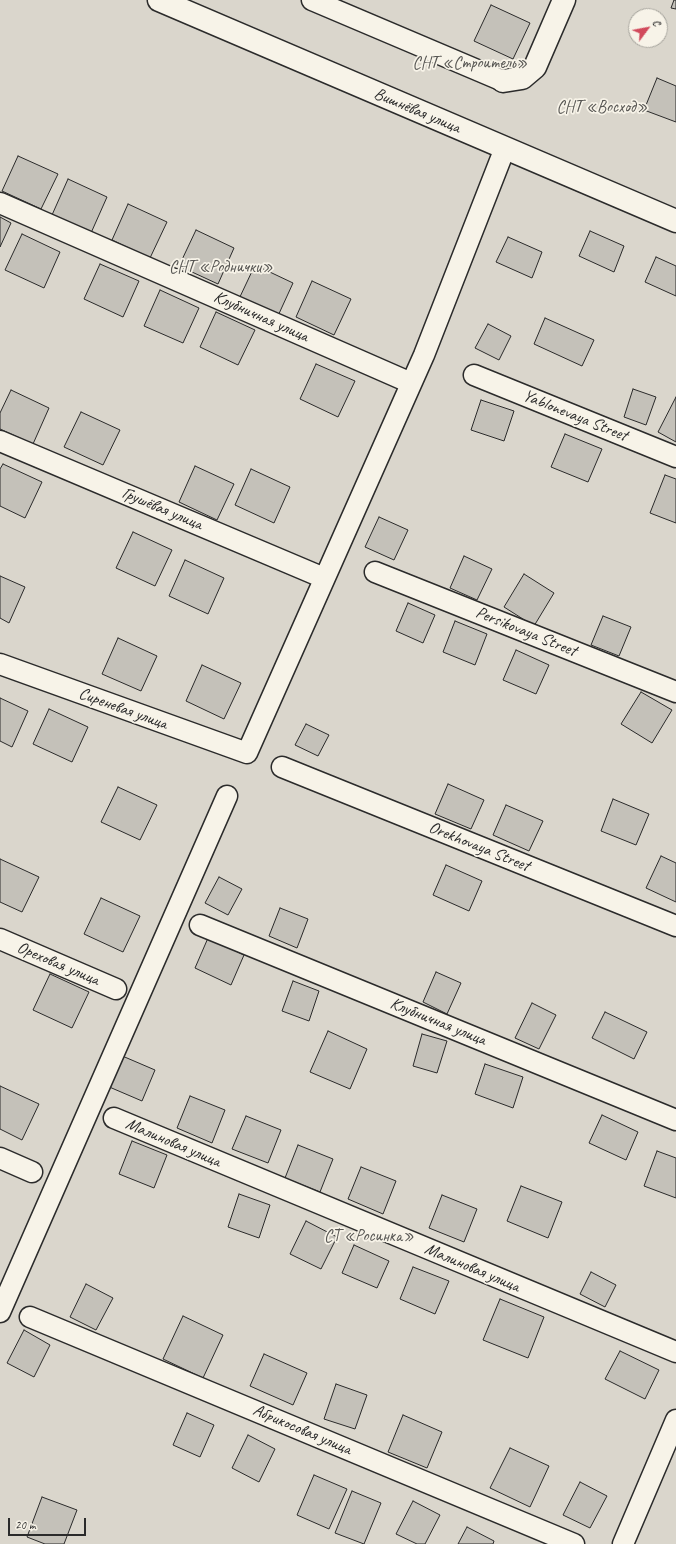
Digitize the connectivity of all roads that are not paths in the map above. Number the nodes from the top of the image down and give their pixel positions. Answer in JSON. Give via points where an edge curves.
{"nodes":[{"id":1,"x":159,"y":0,"type":"edge"},
{"id":2,"x":312,"y":0,"type":"edge"},
{"id":3,"x":564,"y":0,"type":"edge"},
{"id":4,"x":503,"y":80,"type":"joint"},
{"id":5,"x":505,"y":148,"type":"junction"},
{"id":6,"x":0,"y":203,"type":"edge"},
{"id":7,"x":676,"y":221,"type":"edge"},
{"id":8,"x":474,"y":375,"type":"dead end"},
{"id":9,"x":412,"y":382,"type":"junction"},
{"id":10,"x":0,"y":441,"type":"edge"},
{"id":11,"x":676,"y":457,"type":"edge"},
{"id":12,"x":375,"y":572,"type":"dead end"},
{"id":13,"x":324,"y":578,"type":"junction"},
{"id":14,"x":0,"y":664,"type":"edge"},
{"id":15,"x":676,"y":692,"type":"edge"},
{"id":16,"x":282,"y":767,"type":"dead end"},
{"id":17,"x":227,"y":796,"type":"dead end"},
{"id":18,"x":200,"y":925,"type":"dead end"},
{"id":19,"x":676,"y":926,"type":"edge"},
{"id":20,"x":0,"y":939,"type":"edge"},
{"id":21,"x":116,"y":989,"type":"dead end"},
{"id":22,"x":114,"y":1118,"type":"dead end"},
{"id":23,"x":676,"y":1120,"type":"edge"},
{"id":24,"x":0,"y":1158,"type":"edge"},
{"id":25,"x":32,"y":1172,"type":"dead end"},
{"id":26,"x":0,"y":1312,"type":"edge"},
{"id":27,"x":30,"y":1317,"type":"dead end"},
{"id":28,"x":676,"y":1352,"type":"edge"},
{"id":29,"x":676,"y":1420,"type":"edge"},
{"id":30,"x":574,"y":1544,"type":"edge"},
{"id":31,"x":623,"y":1544,"type":"edge"}],
"edges":[{"from":1,"to":5,"type":"street","name":"Вишнёвая улица"},
{"from":2,"to":4,"type":"street"},
{"from":3,"to":4,"type":"street","via":[[535,67],[522,78]]},
{"from":5,"to":7,"type":"street","name":"Вишнёвая улица"},
{"from":5,"to":9,"type":"street"},
{"from":6,"to":9,"type":"street","name":"Клубничная улица"},
{"from":8,"to":11,"type":"street","name":"Yablonevaya Street"},
{"from":9,"to":13,"type":"street"},
{"from":10,"to":13,"type":"street","name":"Грушёвая улица"},
{"from":12,"to":15,"type":"street","name":"Persikovaya Street"},
{"from":13,"to":14,"type":"street","name":"Сиреневая улица","via":[[246,753]]},
{"from":16,"to":19,"type":"street","name":"Orekhovaya Street"},
{"from":17,"to":26,"type":"street"},
{"from":18,"to":23,"type":"street","name":"Клубничная улица"},
{"from":20,"to":21,"type":"street","name":"Ореховая улица"},
{"from":22,"to":28,"type":"street","name":"Малиновая улица"},
{"from":24,"to":25,"type":"street"},
{"from":27,"to":30,"type":"street","name":"Абрикосовая улица"},
{"from":29,"to":31,"type":"street"}]}
